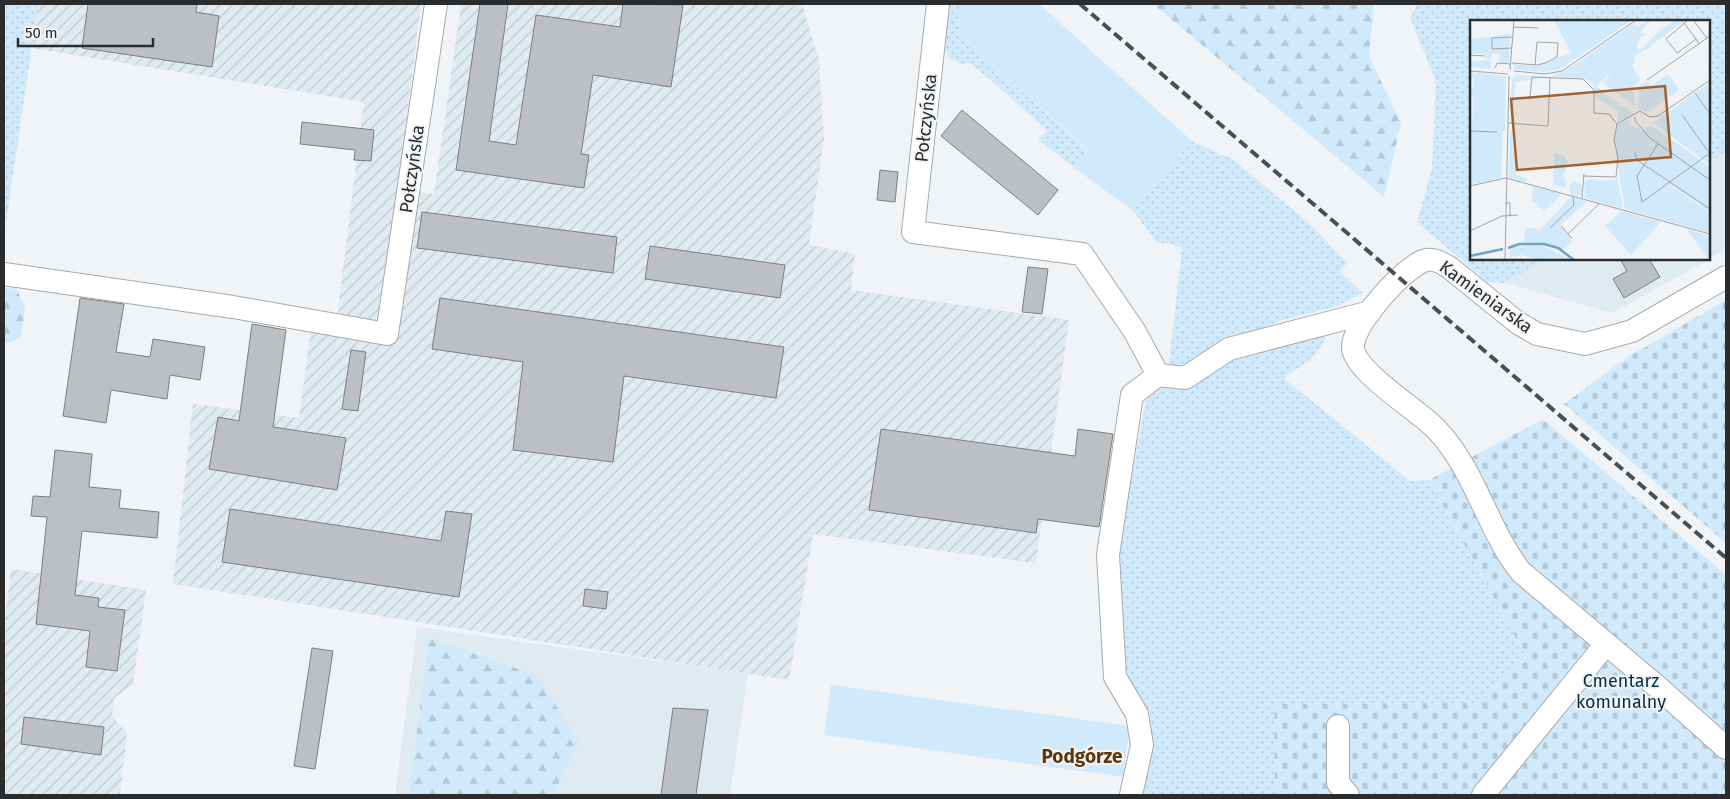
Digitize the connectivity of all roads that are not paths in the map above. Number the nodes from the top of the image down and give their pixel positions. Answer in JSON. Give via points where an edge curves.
{"nodes":[{"id":1,"x":436,"y":4,"type":"edge"},
{"id":2,"x":938,"y":4,"type":"edge"},
{"id":3,"x":4,"y":274,"type":"edge"},
{"id":4,"x":1726,"y":277,"type":"edge"},
{"id":5,"x":1370,"y":312,"type":"junction"},
{"id":6,"x":1158,"y":375,"type":"junction"},
{"id":7,"x":1606,"y":644,"type":"junction"},
{"id":8,"x":1338,"y":726,"type":"dead end"},
{"id":9,"x":1726,"y":748,"type":"edge"},
{"id":10,"x":1131,"y":795,"type":"edge"},
{"id":11,"x":1348,"y":795,"type":"edge"},
{"id":12,"x":1483,"y":795,"type":"edge"}],
"edges":[{"from":1,"to":3,"type":"street","name":"Połczyńska","via":[[387,334],[233,307]]},
{"from":2,"to":6,"type":"street","name":"Połczyńska","via":[[913,232],[1082,254],[1135,332]]},
{"from":4,"to":5,"type":"street","name":"Kamieniarska","via":[[1632,331],[1585,344],[1537,334],[1518,323],[1450,268],[1428,259],[1422,260],[1400,278]]},
{"from":5,"to":6,"type":"street","via":[[1228,349],[1185,378]]},
{"from":5,"to":7,"type":"street","via":[[1357,333],[1353,348],[1361,366],[1436,430],[1465,472],[1506,554],[1520,572]]},
{"from":6,"to":10,"type":"street","via":[[1132,394],[1108,555],[1115,677],[1137,714],[1142,745]]},
{"from":7,"to":9,"type":"street"},
{"from":7,"to":12,"type":"street"},
{"from":8,"to":11,"type":"street","via":[[1338,783]]}]}
